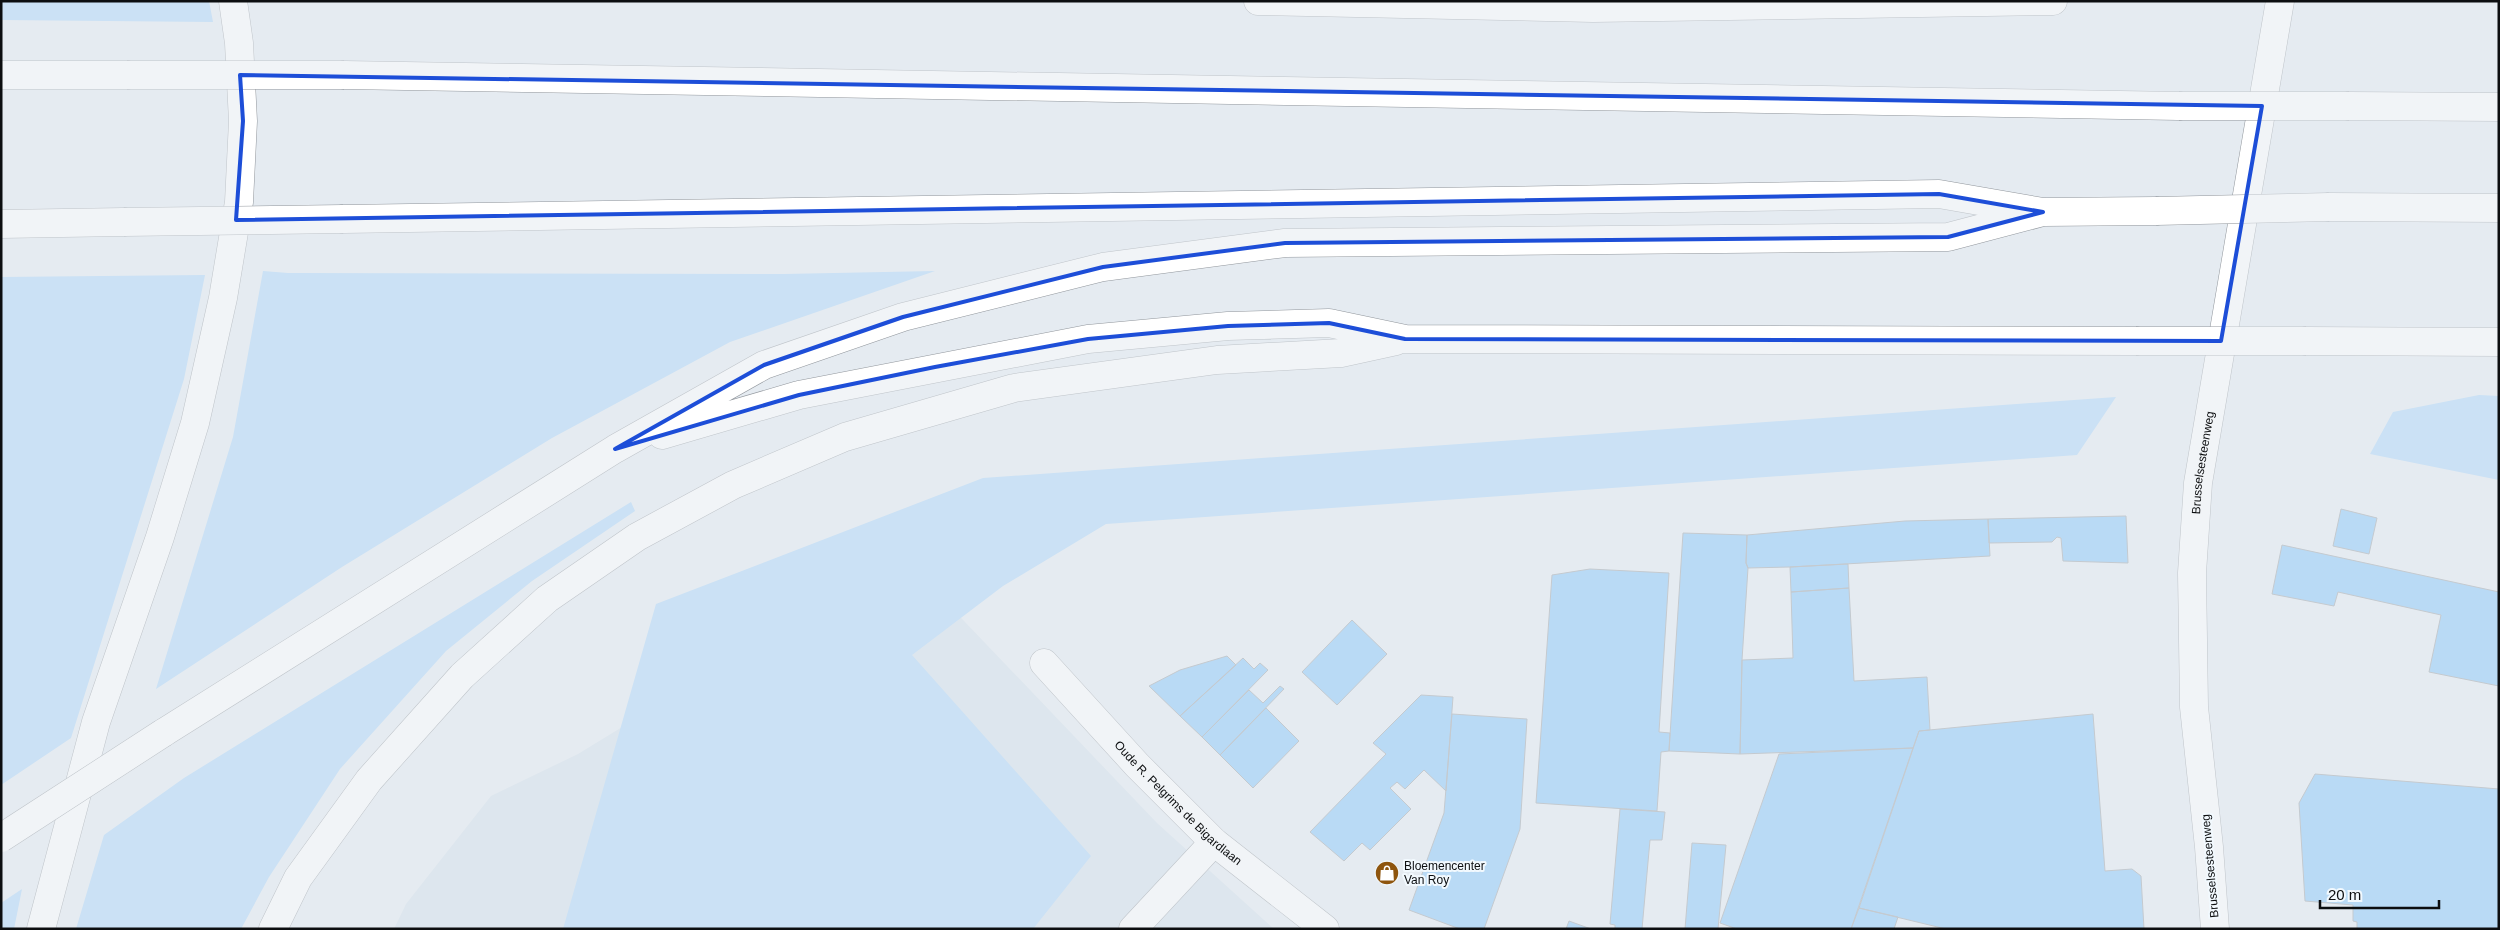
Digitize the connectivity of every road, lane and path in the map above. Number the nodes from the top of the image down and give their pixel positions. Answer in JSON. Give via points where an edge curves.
{"nodes":[{"id":1,"x":233,"y":1,"type":"edge"},
{"id":2,"x":1258,"y":1,"type":"edge"},
{"id":3,"x":2053,"y":1,"type":"edge"},
{"id":4,"x":2280,"y":1,"type":"edge"},
{"id":5,"x":1,"y":75,"type":"edge"},
{"id":6,"x":2499,"y":107,"type":"edge"},
{"id":7,"x":2499,"y":208,"type":"edge"},
{"id":8,"x":2043,"y":212,"type":"junction"},
{"id":9,"x":1,"y":224,"type":"edge"},
{"id":10,"x":1405,"y":339,"type":"junction"},
{"id":11,"x":2499,"y":342,"type":"edge"},
{"id":12,"x":614,"y":449,"type":"junction"},
{"id":13,"x":1044,"y":663,"type":"dead end"},
{"id":14,"x":1,"y":838,"type":"edge"},
{"id":15,"x":1214,"y":842,"type":"junction"},
{"id":16,"x":41,"y":929,"type":"edge"},
{"id":17,"x":273,"y":929,"type":"edge"},
{"id":18,"x":1134,"y":929,"type":"edge"},
{"id":19,"x":1325,"y":929,"type":"edge"},
{"id":20,"x":2215,"y":929,"type":"edge"}],
"edges":[{"from":1,"to":16,"type":"main road","via":[[243,121],[239,202],[223,298],[195,423],[160,537],[96,722]]},
{"from":2,"to":3,"type":"main road","via":[[1593,8]]},
{"from":4,"to":20,"type":"main road","name":"Brusselsesteenweg","via":[[2198,483],[2192,573],[2194,707]]},
{"from":5,"to":6,"type":"main road","bridge":true,"via":[[344,75],[2179,106]]},
{"from":7,"to":8,"type":"main road","bridge":true},
{"from":8,"to":9,"type":"main road","bridge":true,"via":[[1940,194]]},
{"from":8,"to":12,"type":"main road","via":[[1948,237],[1285,243],[1103,267],[903,317],[764,365]]},
{"from":10,"to":11,"type":"main road","bridge":true},
{"from":10,"to":12,"type":"main road","via":[[1329,323],[1228,326],[1088,339],[799,395]]},
{"from":10,"to":17,"type":"main road","via":[[1341,353],[1217,360],[1014,388],[845,437],[733,485],[637,537],[547,599],[462,676],[369,780],[298,878]]},
{"from":12,"to":14,"type":"main road","bridge":true},
{"from":13,"to":15,"type":"main road","name":"Oude R. Pelgrims de Bigardlaan","via":[[1137,765]]},
{"from":15,"to":18,"type":"main road"},
{"from":15,"to":19,"type":"main road","name":"Oude R. Pelgrims de Bigardlaan"}]}
